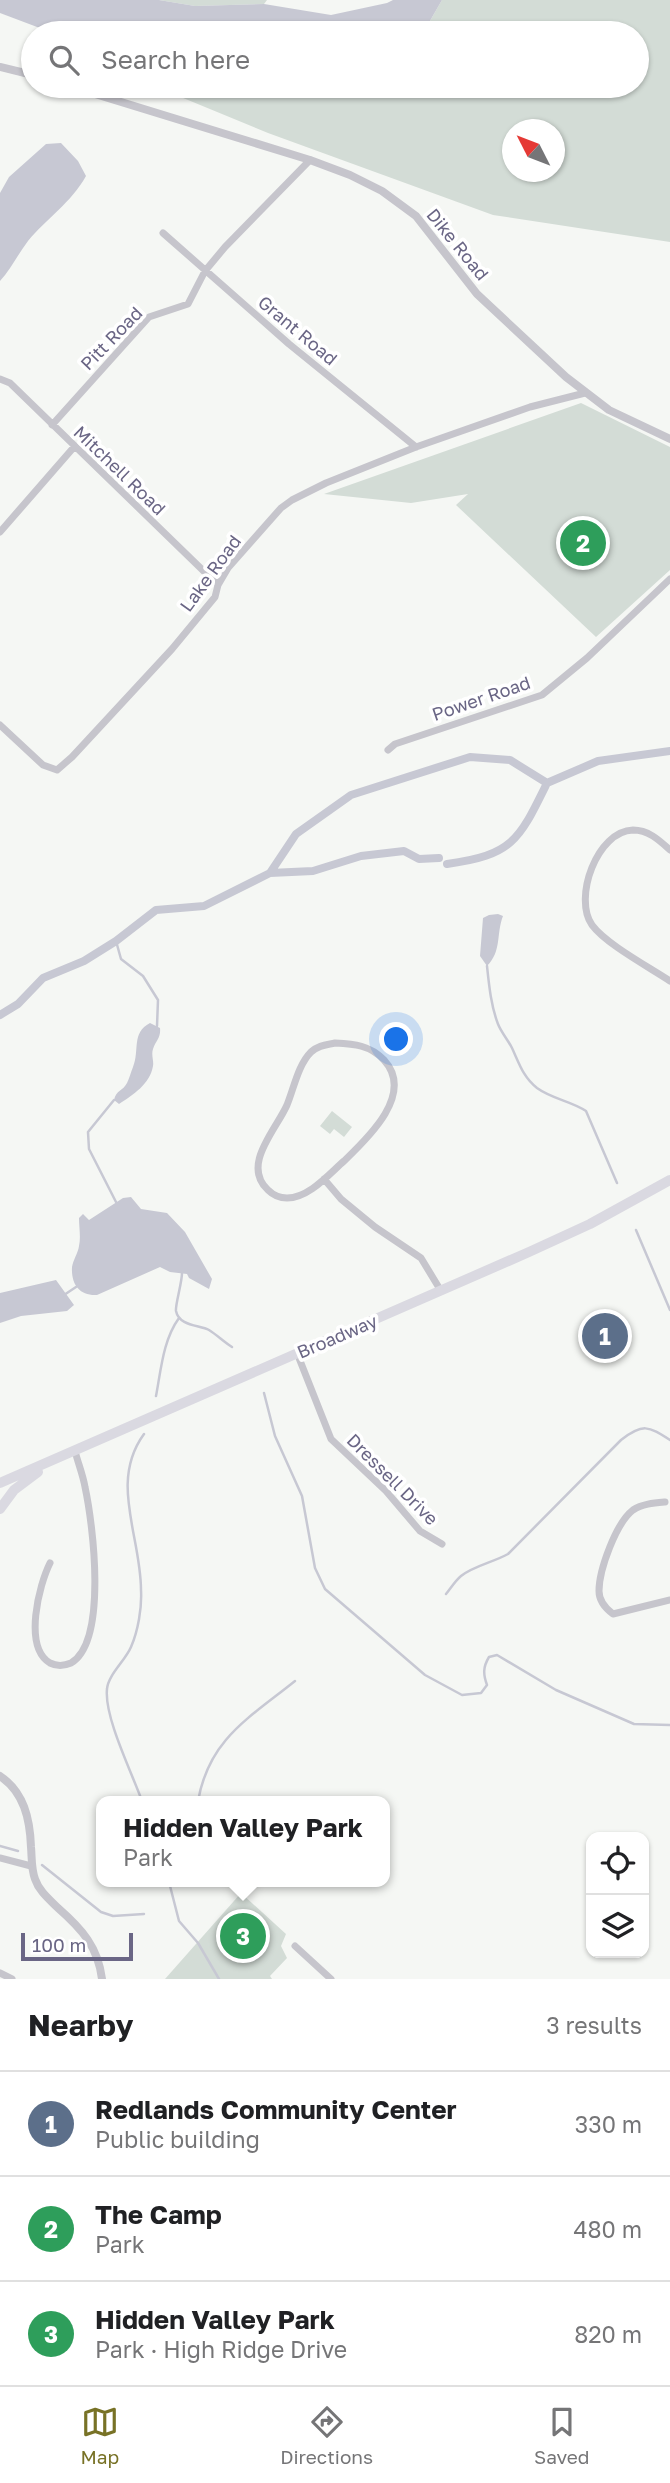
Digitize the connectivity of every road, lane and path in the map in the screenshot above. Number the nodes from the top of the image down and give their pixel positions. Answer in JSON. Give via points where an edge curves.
{"nodes":[{"id":1,"x":0,"y":66,"type":"edge"},
{"id":2,"x":21,"y":72,"type":"edge"},
{"id":3,"x":108,"y":98,"type":"edge"},
{"id":4,"x":310,"y":160,"type":"junction"},
{"id":5,"x":163,"y":233,"type":"dead end"},
{"id":6,"x":205,"y":271,"type":"junction"},
{"id":7,"x":0,"y":379,"type":"edge"},
{"id":8,"x":584,"y":393,"type":"junction"},
{"id":9,"x":52,"y":425,"type":"junction"},
{"id":10,"x":670,"y":439,"type":"edge"},
{"id":11,"x":74,"y":447,"type":"junction"},
{"id":12,"x":416,"y":447,"type":"junction"},
{"id":13,"x":0,"y":532,"type":"edge"},
{"id":14,"x":670,"y":579,"type":"edge"},
{"id":15,"x":218,"y":585,"type":"junction"},
{"id":16,"x":0,"y":725,"type":"edge"},
{"id":17,"x":388,"y":750,"type":"dead end"},
{"id":18,"x":670,"y":850,"type":"edge"},
{"id":19,"x":670,"y":981,"type":"edge"},
{"id":20,"x":324,"y":1179,"type":"junction"},
{"id":21,"x":670,"y":1180,"type":"edge"},
{"id":22,"x":441,"y":1291,"type":"junction"},
{"id":23,"x":297,"y":1353,"type":"junction"},
{"id":24,"x":75,"y":1451,"type":"junction"},
{"id":25,"x":57,"y":1459,"type":"junction"},
{"id":26,"x":0,"y":1483,"type":"edge"},
{"id":27,"x":665,"y":1502,"type":"dead end"},
{"id":28,"x":0,"y":1509,"type":"edge"},
{"id":29,"x":442,"y":1544,"type":"dead end"},
{"id":30,"x":50,"y":1563,"type":"dead end"},
{"id":31,"x":670,"y":1600,"type":"edge"},
{"id":32,"x":0,"y":1776,"type":"edge"},
{"id":33,"x":0,"y":1858,"type":"edge"},
{"id":34,"x":32,"y":1866,"type":"junction"},
{"id":35,"x":295,"y":1946,"type":"dead end"},
{"id":36,"x":0,"y":1973,"type":"edge"},
{"id":37,"x":12,"y":1979,"type":"edge"},
{"id":38,"x":102,"y":1979,"type":"edge"},
{"id":39,"x":331,"y":1979,"type":"edge"}],
"edges":[{"from":1,"to":2,"type":"street"},
{"from":3,"to":4,"type":"street","name":"Dike Road"},
{"from":4,"to":6,"type":"street","name":"Pitt Road"},
{"from":4,"to":8,"type":"street","name":"Dike Road","via":[[368,183],[405,207],[477,293]]},
{"from":5,"to":6,"type":"street","name":"Grant Road"},
{"from":6,"to":9,"type":"street","name":"Pitt Road","via":[[188,304],[149,317]]},
{"from":6,"to":12,"type":"street","name":"Grant Road"},
{"from":7,"to":9,"type":"street","name":"Mitchell Road","via":[[10,383]]},
{"from":8,"to":10,"type":"street","name":"Dike Road"},
{"from":8,"to":12,"type":"street","name":"Lake Road"},
{"from":9,"to":11,"type":"street","name":"Mitchell Road"},
{"from":11,"to":13,"type":"street"},
{"from":11,"to":15,"type":"street","name":"Mitchell Road"},
{"from":12,"to":15,"type":"street","name":"Lake Road","via":[[292,500],[228,568]]},
{"from":14,"to":17,"type":"street","name":"Power Road","via":[[542,695]]},
{"from":15,"to":16,"type":"street","name":"Lake Road","via":[[215,597],[172,649],[57,770],[43,765]]},
{"from":18,"to":19,"type":"street","via":[[647,832],[622,833],[598,855],[584,900],[600,934]]},
{"from":20,"to":20,"type":"street","via":[[288,1198],[261,1184],[257,1167],[309,1055],[318,1046],[363,1046],[391,1067],[395,1086],[391,1104],[368,1138]]},
{"from":20,"to":22,"type":"street","via":[[375,1227],[421,1258]]},
{"from":21,"to":22,"type":"main road","name":"Broadway","via":[[590,1224]]},
{"from":22,"to":23,"type":"main road","name":"Broadway"},
{"from":23,"to":24,"type":"main road","name":"Broadway"},
{"from":23,"to":29,"type":"street","name":"Dressell Drive","via":[[331,1439],[376,1480],[420,1531]]},
{"from":24,"to":25,"type":"main road","name":"Broadway"},
{"from":24,"to":30,"type":"street","via":[[85,1488],[96,1586],[86,1644],[71,1663],[61,1666],[45,1659],[35,1634],[41,1585]]},
{"from":25,"to":26,"type":"main road","name":"Broadway"},
{"from":25,"to":28,"type":"main road","via":[[20,1485]]},
{"from":27,"to":31,"type":"street","via":[[634,1509],[620,1524],[599,1593],[604,1608],[613,1614]]},
{"from":32,"to":34,"type":"street","via":[[23,1804]]},
{"from":33,"to":34,"type":"street"},
{"from":34,"to":38,"type":"street","via":[[43,1892],[90,1940]]},
{"from":35,"to":39,"type":"street"},
{"from":36,"to":37,"type":"street"}]}
